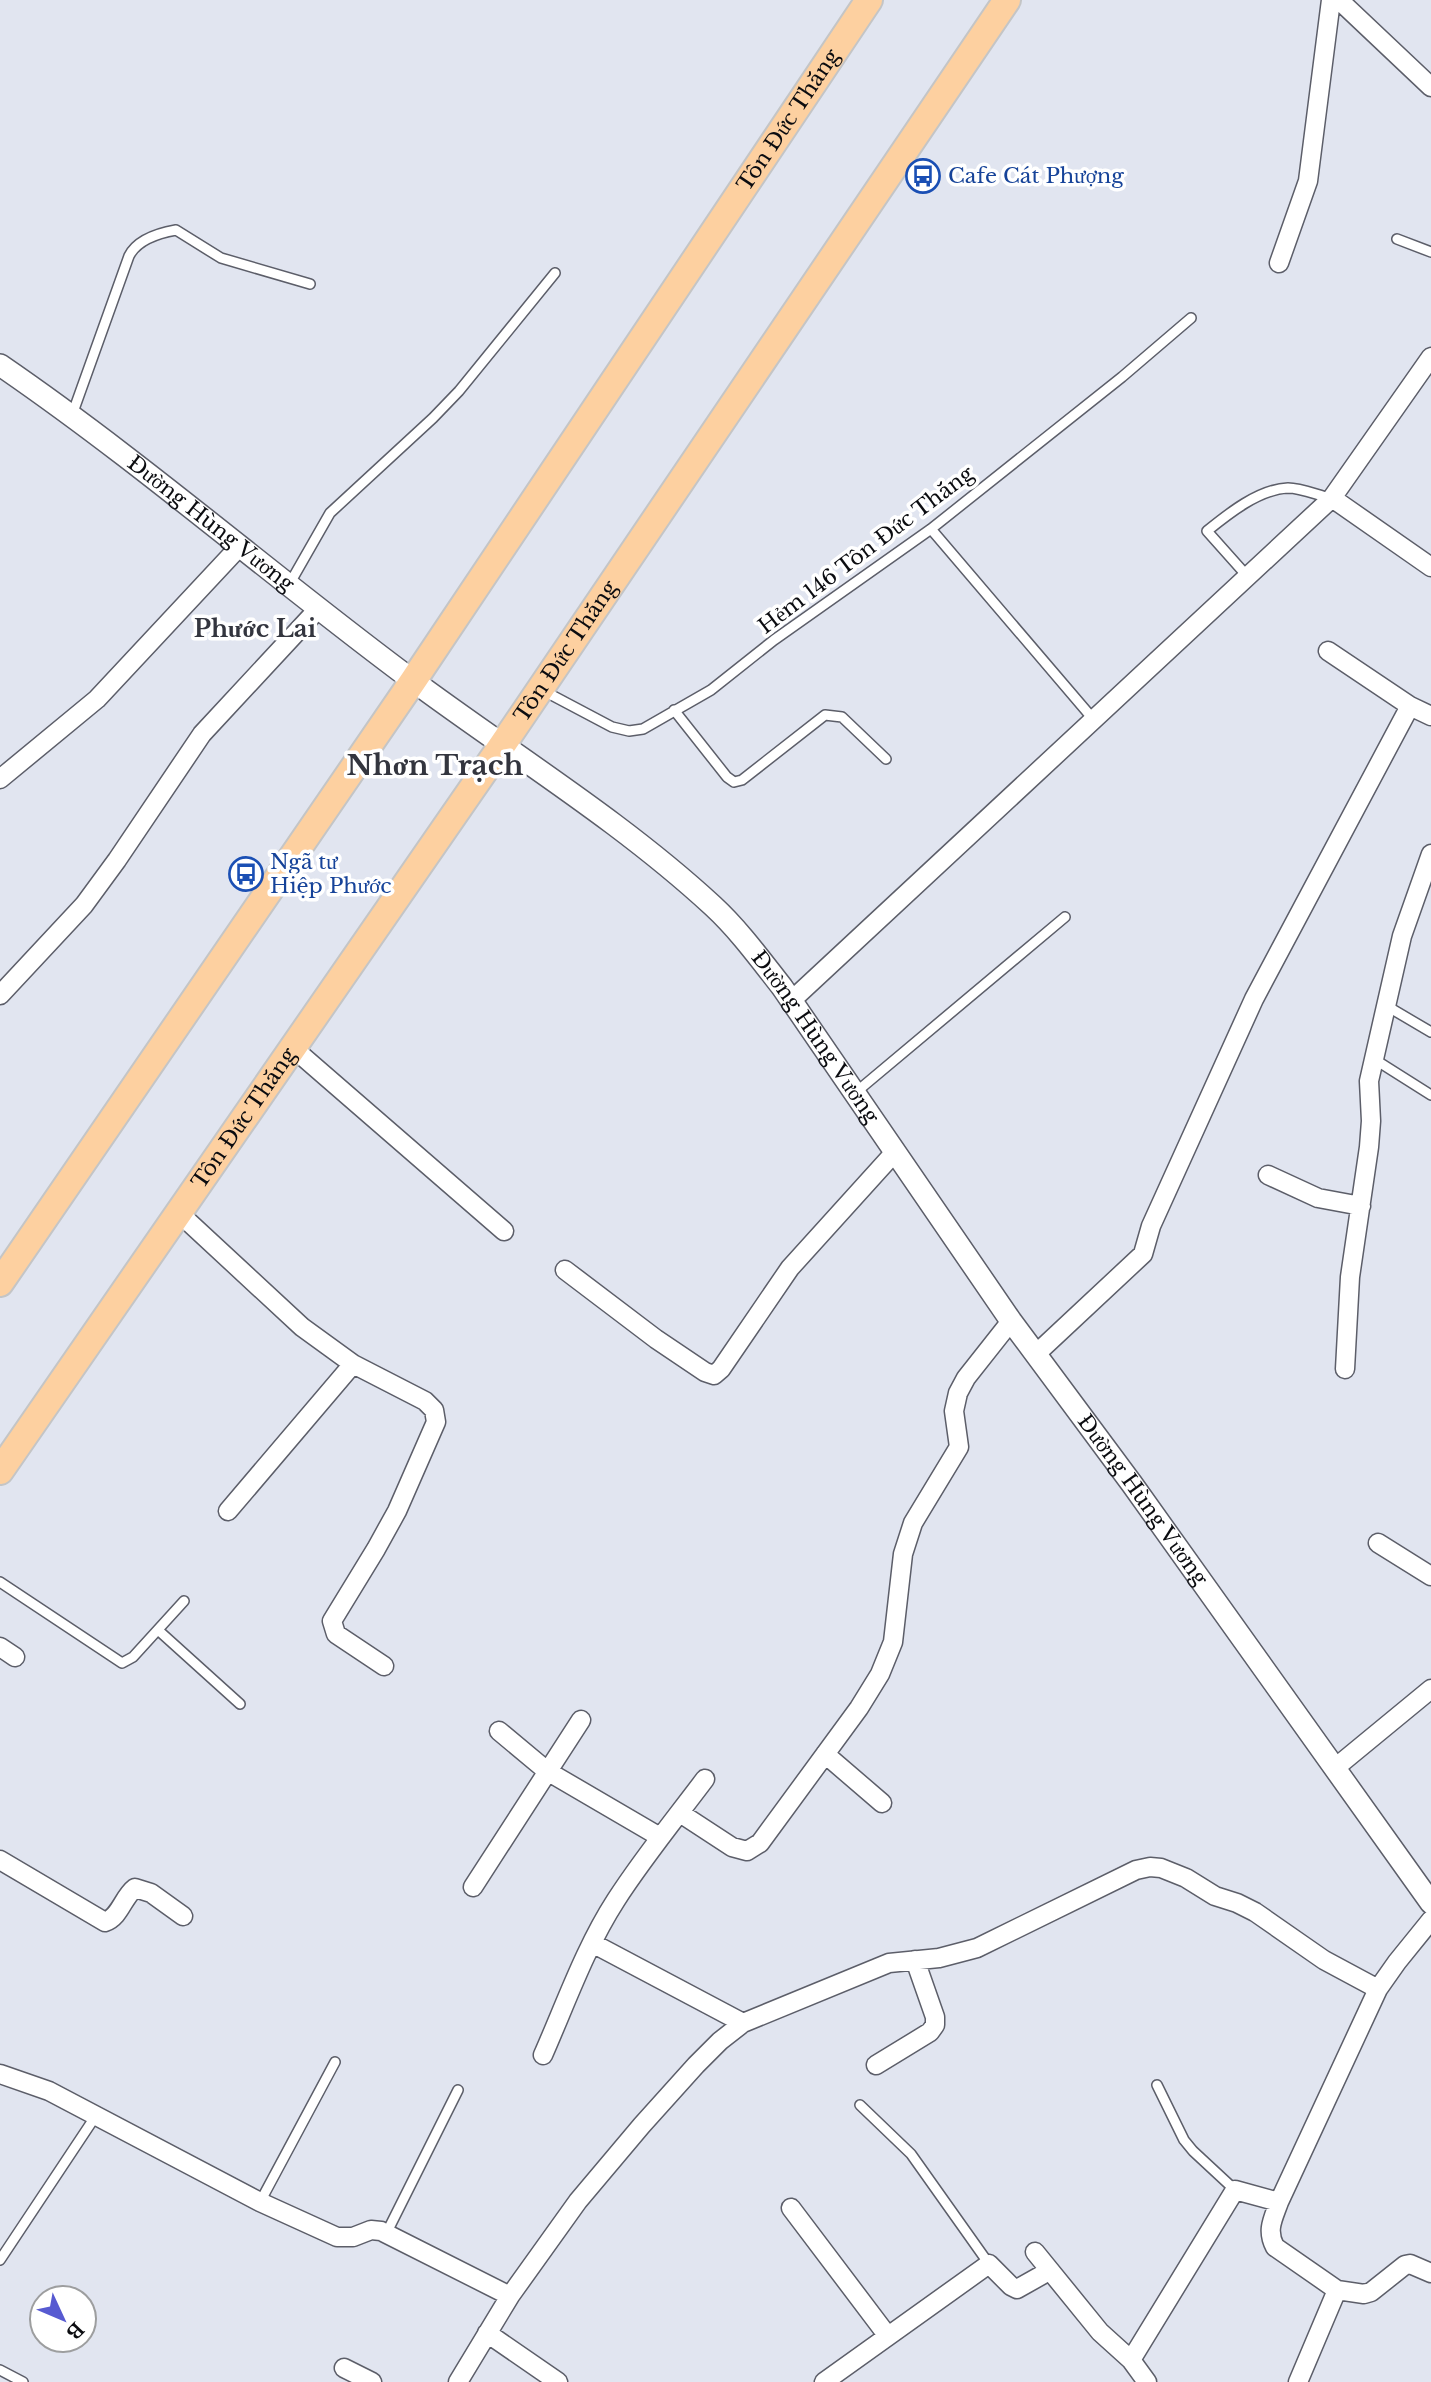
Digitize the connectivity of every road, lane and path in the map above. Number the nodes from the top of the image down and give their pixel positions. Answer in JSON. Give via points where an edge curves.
{"nodes":[{"id":1,"x":869,"y":0,"type":"edge"},
{"id":2,"x":1007,"y":0,"type":"edge"},
{"id":3,"x":1331,"y":0,"type":"edge"},
{"id":4,"x":1339,"y":0,"type":"edge"},
{"id":5,"x":1431,"y":87,"type":"edge"},
{"id":6,"x":1397,"y":239,"type":"dead end"},
{"id":7,"x":1431,"y":252,"type":"edge"},
{"id":8,"x":1279,"y":263,"type":"dead end"},
{"id":9,"x":555,"y":273,"type":"dead end"},
{"id":10,"x":310,"y":284,"type":"dead end"},
{"id":11,"x":1191,"y":318,"type":"dead end"},
{"id":12,"x":1431,"y":357,"type":"edge"},
{"id":13,"x":0,"y":365,"type":"edge"},
{"id":14,"x":72,"y":415,"type":"junction"},
{"id":15,"x":1332,"y":498,"type":"junction"},
{"id":16,"x":931,"y":529,"type":"junction"},
{"id":17,"x":239,"y":547,"type":"junction"},
{"id":18,"x":1431,"y":567,"type":"edge"},
{"id":19,"x":1248,"y":577,"type":"junction"},
{"id":20,"x":289,"y":585,"type":"junction"},
{"id":21,"x":319,"y":608,"type":"junction"},
{"id":22,"x":1328,"y":651,"type":"dead end"},
{"id":23,"x":413,"y":681,"type":"junction"},
{"id":24,"x":541,"y":689,"type":"junction"},
{"id":25,"x":1410,"y":706,"type":"junction"},
{"id":26,"x":674,"y":710,"type":"junction"},
{"id":27,"x":1431,"y":716,"type":"edge"},
{"id":28,"x":1094,"y":720,"type":"junction"},
{"id":29,"x":503,"y":744,"type":"junction"},
{"id":30,"x":886,"y":758,"type":"dead end"},
{"id":31,"x":0,"y":779,"type":"edge"},
{"id":32,"x":1431,"y":854,"type":"edge"},
{"id":33,"x":1065,"y":917,"type":"dead end"},
{"id":34,"x":0,"y":995,"type":"edge"},
{"id":35,"x":791,"y":1001,"type":"junction"},
{"id":36,"x":1385,"y":1005,"type":"junction"},
{"id":37,"x":1431,"y":1032,"type":"edge"},
{"id":38,"x":293,"y":1048,"type":"junction"},
{"id":39,"x":1373,"y":1059,"type":"junction"},
{"id":40,"x":855,"y":1093,"type":"junction"},
{"id":41,"x":1431,"y":1095,"type":"edge"},
{"id":42,"x":895,"y":1153,"type":"junction"},
{"id":43,"x":1268,"y":1175,"type":"dead end"},
{"id":44,"x":1361,"y":1206,"type":"junction"},
{"id":45,"x":179,"y":1213,"type":"junction"},
{"id":46,"x":503,"y":1231,"type":"dead end"},
{"id":47,"x":565,"y":1270,"type":"dead end"},
{"id":48,"x":0,"y":1283,"type":"edge"},
{"id":49,"x":1011,"y":1321,"type":"junction"},
{"id":50,"x":1036,"y":1354,"type":"junction"},
{"id":51,"x":353,"y":1364,"type":"junction"},
{"id":52,"x":1345,"y":1368,"type":"dead end"},
{"id":53,"x":0,"y":1471,"type":"edge"},
{"id":54,"x":228,"y":1511,"type":"dead end"},
{"id":55,"x":1378,"y":1544,"type":"dead end"},
{"id":56,"x":1431,"y":1576,"type":"edge"},
{"id":57,"x":0,"y":1582,"type":"edge"},
{"id":58,"x":184,"y":1601,"type":"dead end"},
{"id":59,"x":158,"y":1630,"type":"junction"},
{"id":60,"x":384,"y":1666,"type":"dead end"},
{"id":61,"x":1431,"y":1689,"type":"edge"},
{"id":62,"x":240,"y":1704,"type":"dead end"},
{"id":63,"x":581,"y":1720,"type":"dead end"},
{"id":64,"x":499,"y":1731,"type":"dead end"},
{"id":65,"x":825,"y":1754,"type":"junction"},
{"id":66,"x":1335,"y":1768,"type":"junction"},
{"id":67,"x":547,"y":1771,"type":"junction"},
{"id":68,"x":705,"y":1779,"type":"dead end"},
{"id":69,"x":882,"y":1803,"type":"dead end"},
{"id":70,"x":680,"y":1813,"type":"junction"},
{"id":71,"x":660,"y":1837,"type":"junction"},
{"id":72,"x":0,"y":1860,"type":"edge"},
{"id":73,"x":473,"y":1887,"type":"dead end"},
{"id":74,"x":1431,"y":1903,"type":"edge"},
{"id":75,"x":183,"y":1916,"type":"dead end"},
{"id":76,"x":1431,"y":1920,"type":"edge"},
{"id":77,"x":592,"y":1942,"type":"junction"},
{"id":78,"x":915,"y":1960,"type":"junction"},
{"id":79,"x":1378,"y":1989,"type":"junction"},
{"id":80,"x":743,"y":2023,"type":"junction"},
{"id":81,"x":543,"y":2055,"type":"dead end"},
{"id":82,"x":335,"y":2062,"type":"dead end"},
{"id":83,"x":877,"y":2066,"type":"dead end"},
{"id":84,"x":0,"y":2074,"type":"edge"},
{"id":85,"x":1157,"y":2085,"type":"dead end"},
{"id":86,"x":458,"y":2090,"type":"dead end"},
{"id":87,"x":860,"y":2105,"type":"dead end"},
{"id":88,"x":97,"y":2114,"type":"junction"},
{"id":89,"x":1235,"y":2190,"type":"junction"},
{"id":90,"x":260,"y":2202,"type":"junction"},
{"id":91,"x":1279,"y":2202,"type":"junction"},
{"id":92,"x":791,"y":2208,"type":"dead end"},
{"id":93,"x":386,"y":2234,"type":"junction"},
{"id":94,"x":1035,"y":2252,"type":"dead end"},
{"id":95,"x":0,"y":2260,"type":"edge"},
{"id":96,"x":989,"y":2264,"type":"junction"},
{"id":97,"x":1049,"y":2271,"type":"junction"},
{"id":98,"x":1431,"y":2273,"type":"edge"},
{"id":99,"x":1337,"y":2290,"type":"junction"},
{"id":100,"x":510,"y":2295,"type":"junction"},
{"id":101,"x":487,"y":2333,"type":"junction"},
{"id":102,"x":887,"y":2335,"type":"junction"},
{"id":103,"x":1131,"y":2360,"type":"junction"},
{"id":104,"x":344,"y":2368,"type":"dead end"},
{"id":105,"x":0,"y":2370,"type":"edge"},
{"id":106,"x":23,"y":2382,"type":"edge"},
{"id":107,"x":372,"y":2382,"type":"edge"},
{"id":108,"x":458,"y":2382,"type":"edge"},
{"id":109,"x":558,"y":2382,"type":"edge"},
{"id":110,"x":824,"y":2382,"type":"edge"},
{"id":111,"x":1147,"y":2382,"type":"edge"},
{"id":112,"x":1298,"y":2382,"type":"edge"}],
"edges":[{"from":1,"to":23,"type":"main road","name":"Tôn Đức Thắng"},
{"from":2,"to":24,"type":"main road","name":"Tôn Đức Thắng"},
{"from":3,"to":8,"type":"street","via":[[1308,181]]},
{"from":4,"to":5,"type":"street"},
{"from":6,"to":7,"type":"lane"},
{"from":9,"to":20,"type":"lane","via":[[459,391],[330,513]]},
{"from":10,"to":14,"type":"lane","via":[[221,258],[176,230],[138,244],[129,256]]},
{"from":11,"to":16,"type":"lane","name":"Hẻm 146 Tôn Đức Thắng"},
{"from":12,"to":15,"type":"street"},
{"from":13,"to":14,"type":"street","name":"Đường Hùng Vương"},
{"from":14,"to":17,"type":"street","name":"Đường Hùng Vương"},
{"from":15,"to":18,"type":"street"},
{"from":15,"to":19,"type":"street"},
{"from":15,"to":19,"type":"lane","via":[[1288,488],[1233,510],[1207,531]]},
{"from":16,"to":26,"type":"lane","name":"Hẻm 146 Tôn Đức Thắng","via":[[711,690]]},
{"from":16,"to":28,"type":"lane"},
{"from":17,"to":20,"type":"street","name":"Đường Hùng Vương"},
{"from":17,"to":31,"type":"street","via":[[97,699]]},
{"from":19,"to":28,"type":"street"},
{"from":20,"to":21,"type":"street","name":"Đường Hùng Vương"},
{"from":21,"to":23,"type":"street","name":"Đường Hùng Vương"},
{"from":21,"to":34,"type":"street","via":[[202,734],[84,905]]},
{"from":22,"to":25,"type":"street"},
{"from":23,"to":29,"type":"street","name":"Đường Hùng Vương"},
{"from":23,"to":48,"type":"main road","name":"Tôn Đức Thắng"},
{"from":24,"to":26,"type":"lane","name":"Hẻm 146 Tôn Đức Thắng","via":[[612,727],[629,731],[643,729]]},
{"from":24,"to":29,"type":"main road","name":"Tôn Đức Thắng"},
{"from":25,"to":27,"type":"street"},
{"from":25,"to":50,"type":"street","via":[[1254,999],[1151,1226],[1143,1254]]},
{"from":26,"to":30,"type":"lane","via":[[734,782],[825,715],[842,717]]},
{"from":28,"to":35,"type":"street"},
{"from":29,"to":35,"type":"street","name":"Đường Hùng Vương","via":[[650,852],[714,907]]},
{"from":29,"to":38,"type":"main road","name":"Tôn Đức Thắng"},
{"from":32,"to":36,"type":"street","via":[[1402,936]]},
{"from":33,"to":40,"type":"lane"},
{"from":35,"to":40,"type":"street","name":"Đường Hùng Vương"},
{"from":36,"to":37,"type":"lane"},
{"from":36,"to":39,"type":"street"},
{"from":38,"to":45,"type":"main road","name":"Tôn Đức Thắng"},
{"from":38,"to":46,"type":"street"},
{"from":39,"to":41,"type":"lane"},
{"from":39,"to":44,"type":"street"},
{"from":40,"to":42,"type":"street","name":"Đường Hùng Vương"},
{"from":42,"to":47,"type":"street","via":[[790,1268],[714,1375],[656,1339]]},
{"from":42,"to":49,"type":"street","name":"Đường Hùng Vương"},
{"from":43,"to":44,"type":"street","via":[[1318,1198]]},
{"from":44,"to":52,"type":"street","via":[[1350,1277]]},
{"from":45,"to":51,"type":"street","via":[[282,1311]]},
{"from":45,"to":53,"type":"main road","name":"Tôn Đức Thắng"},
{"from":49,"to":50,"type":"street","name":"Đường Hùng Vương"},
{"from":49,"to":65,"type":"street","via":[[958,1393],[954,1410],[959,1447],[921,1507],[903,1554],[893,1642],[880,1674]]},
{"from":50,"to":66,"type":"street","name":"Đường Hùng Vương"},
{"from":51,"to":54,"type":"street"},
{"from":51,"to":60,"type":"street","via":[[425,1401],[434,1410],[436,1422],[387,1530],[331,1622],[336,1634]]},
{"from":55,"to":56,"type":"street"},
{"from":57,"to":59,"type":"lane","via":[[122,1663]]},
{"from":58,"to":59,"type":"lane"},
{"from":59,"to":62,"type":"lane"},
{"from":61,"to":66,"type":"street"},
{"from":63,"to":67,"type":"street"},
{"from":64,"to":67,"type":"street"},
{"from":65,"to":69,"type":"street"},
{"from":65,"to":70,"type":"street","via":[[760,1843],[747,1851],[732,1847]]},
{"from":66,"to":74,"type":"street","name":"Đường Hùng Vương"},
{"from":67,"to":71,"type":"street"},
{"from":67,"to":73,"type":"street"},
{"from":68,"to":70,"type":"street"},
{"from":70,"to":71,"type":"street"},
{"from":71,"to":77,"type":"street"},
{"from":72,"to":75,"type":"street","via":[[105,1922],[115,1916],[135,1888]]},
{"from":76,"to":79,"type":"street"},
{"from":77,"to":80,"type":"street"},
{"from":77,"to":81,"type":"street"},
{"from":78,"to":79,"type":"street","via":[[977,1948],[1150,1867],[1186,1878],[1255,1912]]},
{"from":78,"to":80,"type":"street","via":[[889,1963]]},
{"from":78,"to":83,"type":"street","via":[[935,2025]]},
{"from":79,"to":91,"type":"street"},
{"from":80,"to":100,"type":"street","via":[[720,2041],[642,2125]]},
{"from":82,"to":90,"type":"lane"},
{"from":84,"to":88,"type":"street"},
{"from":85,"to":89,"type":"lane","via":[[1184,2140]]},
{"from":86,"to":93,"type":"lane"},
{"from":87,"to":96,"type":"lane","via":[[911,2154]]},
{"from":88,"to":90,"type":"street"},
{"from":88,"to":95,"type":"lane"},
{"from":89,"to":91,"type":"street"},
{"from":89,"to":103,"type":"street"},
{"from":90,"to":93,"type":"street","via":[[337,2237],[371,2230]]},
{"from":91,"to":99,"type":"street","via":[[1269,2236],[1275,2247]]},
{"from":92,"to":102,"type":"street"},
{"from":93,"to":100,"type":"street"},
{"from":94,"to":97,"type":"street"},
{"from":96,"to":97,"type":"street","via":[[1017,2289]]},
{"from":96,"to":102,"type":"street"},
{"from":97,"to":103,"type":"street","via":[[1100,2332]]},
{"from":98,"to":99,"type":"street","via":[[1410,2264],[1371,2292]]},
{"from":99,"to":112,"type":"street"},
{"from":100,"to":101,"type":"street"},
{"from":101,"to":108,"type":"street"},
{"from":101,"to":109,"type":"street"},
{"from":102,"to":110,"type":"street"},
{"from":103,"to":111,"type":"street"},
{"from":104,"to":107,"type":"street"},
{"from":105,"to":106,"type":"lane"}]}
